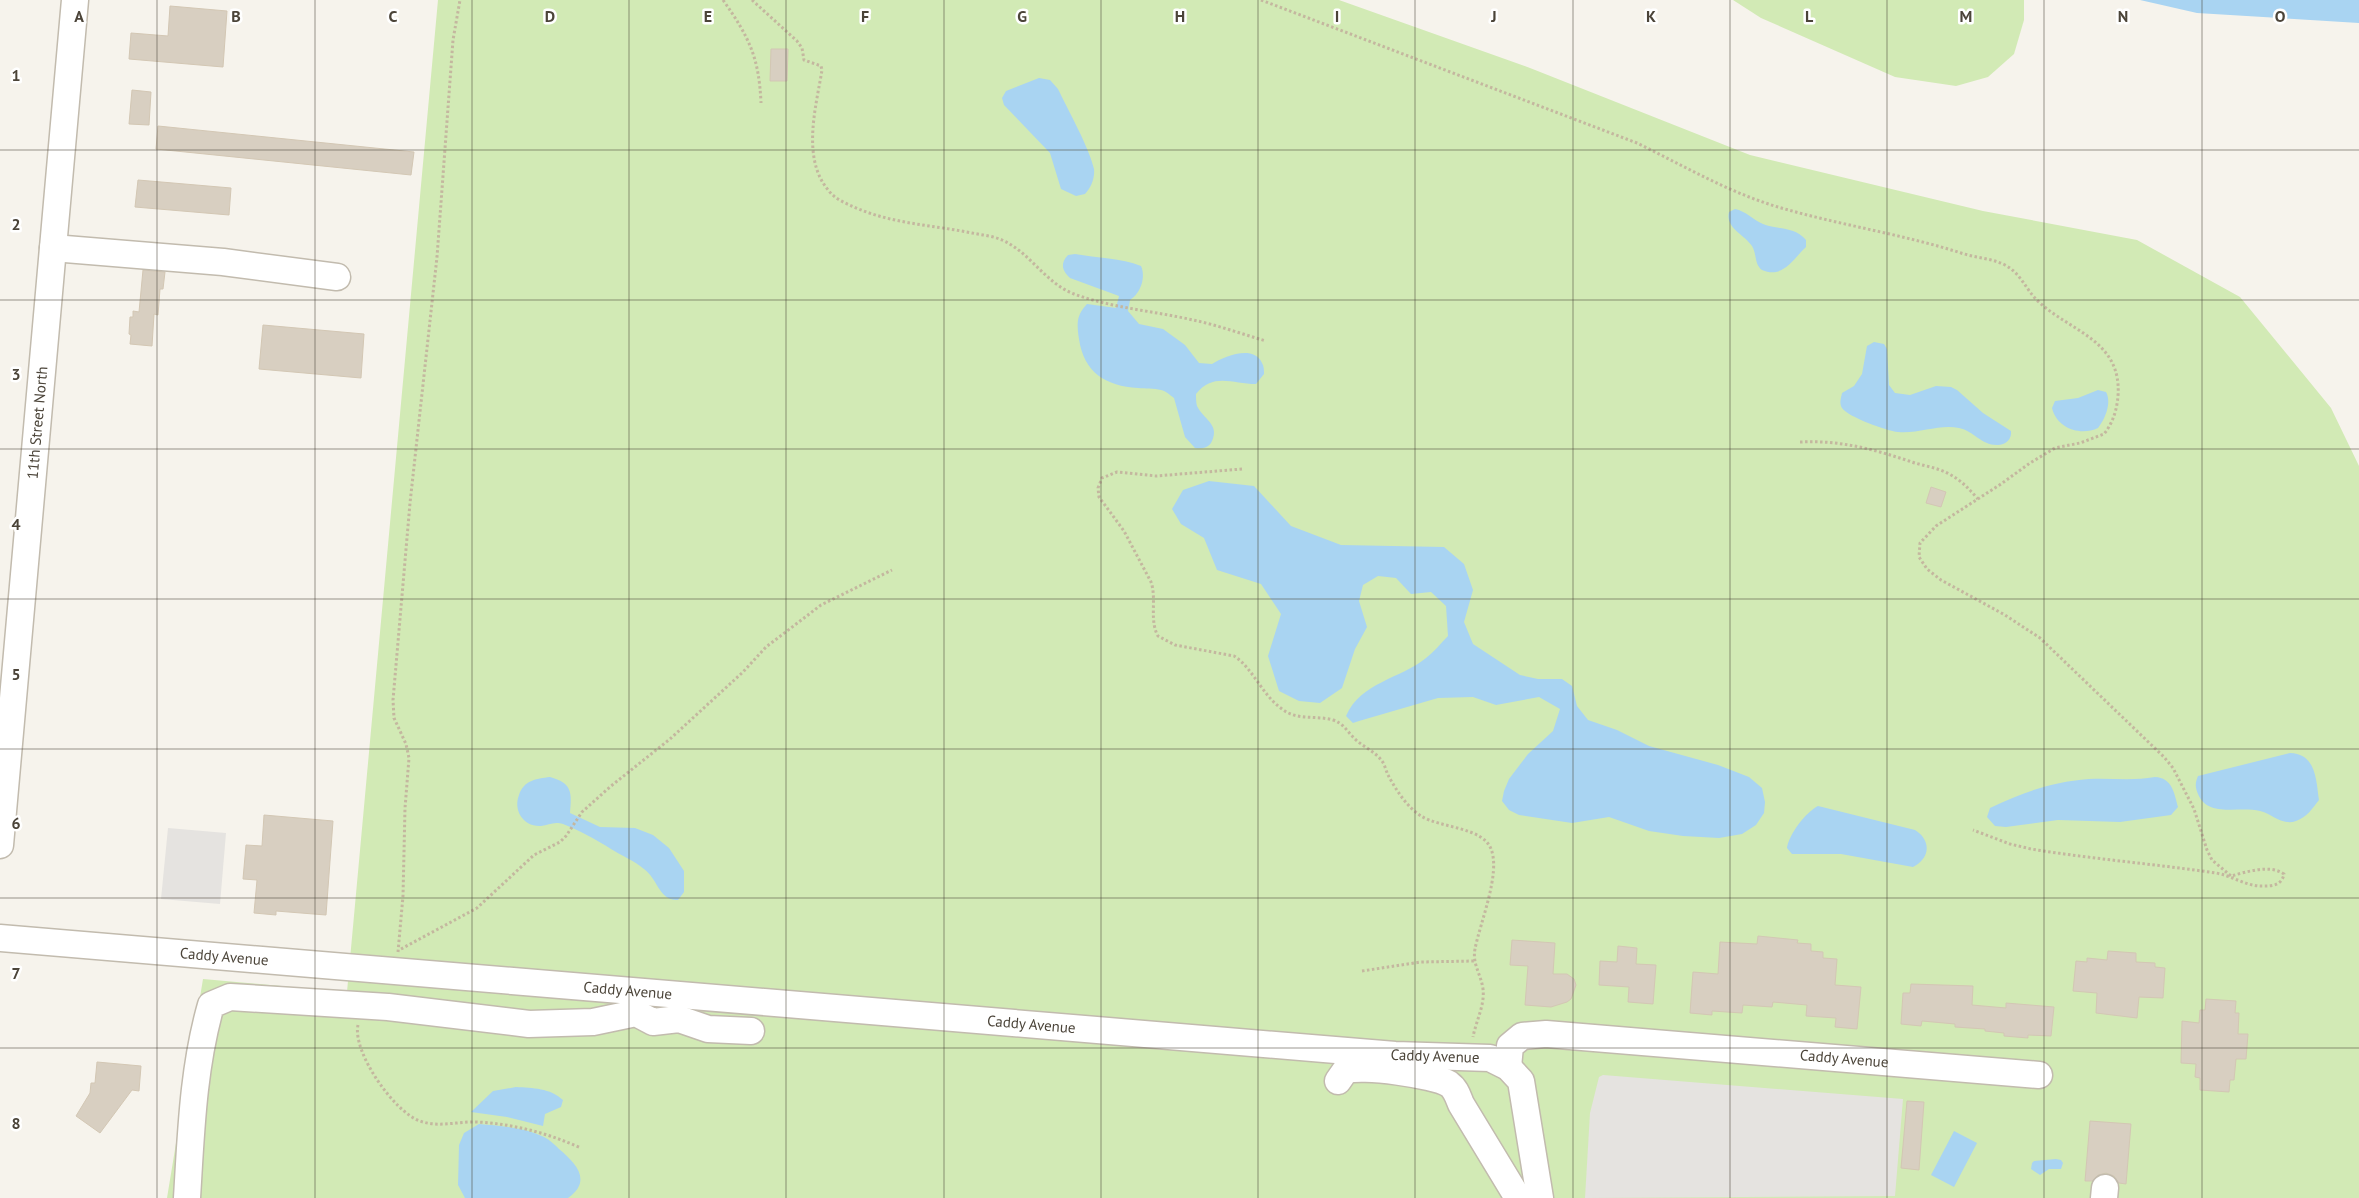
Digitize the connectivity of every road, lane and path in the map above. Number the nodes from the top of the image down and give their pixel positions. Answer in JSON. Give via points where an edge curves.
{"nodes":[{"id":1,"x":75,"y":0,"type":"edge"},
{"id":2,"x":460,"y":0,"type":"edge"},
{"id":3,"x":723,"y":0,"type":"edge"},
{"id":4,"x":752,"y":0,"type":"edge"},
{"id":5,"x":1260,"y":0,"type":"edge"},
{"id":6,"x":761,"y":103,"type":"dead end"},
{"id":7,"x":53,"y":248,"type":"junction"},
{"id":8,"x":337,"y":277,"type":"dead end"},
{"id":9,"x":1266,"y":341,"type":"dead end"},
{"id":10,"x":1800,"y":442,"type":"dead end"},
{"id":11,"x":1242,"y":469,"type":"dead end"},
{"id":12,"x":1978,"y":499,"type":"junction"},
{"id":13,"x":892,"y":570,"type":"dead end"},
{"id":14,"x":1973,"y":830,"type":"dead end"},
{"id":15,"x":0,"y":845,"type":"edge"},
{"id":16,"x":2231,"y":876,"type":"junction"},
{"id":17,"x":0,"y":938,"type":"edge"},
{"id":18,"x":1474,"y":961,"type":"junction"},
{"id":19,"x":396,"y":962,"type":"junction"},
{"id":20,"x":1362,"y":971,"type":"dead end"},
{"id":21,"x":535,"y":984,"type":"junction"},
{"id":22,"x":388,"y":1007,"type":"junction"},
{"id":23,"x":529,"y":1024,"type":"junction"},
{"id":24,"x":751,"y":1031,"type":"dead end"},
{"id":25,"x":1471,"y":1058,"type":"junction"},
{"id":26,"x":1508,"y":1067,"type":"junction"},
{"id":27,"x":2039,"y":1075,"type":"dead end"},
{"id":28,"x":1338,"y":1081,"type":"dead end"},
{"id":29,"x":581,"y":1148,"type":"dead end"},
{"id":30,"x":187,"y":1198,"type":"edge"},
{"id":31,"x":1518,"y":1198,"type":"edge"},
{"id":32,"x":1540,"y":1198,"type":"edge"}],
"edges":[{"from":1,"to":7,"type":"street","name":"11th Street North"},
{"from":2,"to":19,"type":"path","via":[[453,40],[438,247],[410,503],[393,700],[394,718],[409,758],[403,896]]},
{"from":3,"to":6,"type":"path","via":[[754,52],[759,69]]},
{"from":4,"to":9,"type":"path","via":[[796,41],[802,48],[804,60],[820,66],[822,70],[814,119],[814,151],[817,169],[832,195],[865,212],[889,219],[1002,240],[1021,252],[1053,282],[1074,294],[1194,320]]},
{"from":5,"to":12,"type":"path","via":[[1637,143],[1727,188],[1777,207],[1947,247],[2017,272],[2038,302],[2106,351],[2116,377],[2118,398],[2111,424],[2104,434],[2046,452]]},
{"from":7,"to":8,"type":"street","via":[[223,262]]},
{"from":7,"to":15,"type":"street","name":"11th Street North"},
{"from":10,"to":12,"type":"path","via":[[1820,441],[1875,450],[1939,469],[1955,477]]},
{"from":11,"to":18,"type":"path","via":[[1156,476],[1117,472],[1102,478],[1099,483],[1099,497],[1124,531],[1152,582],[1156,631],[1175,645],[1223,653],[1242,660],[1263,692],[1281,709],[1299,716],[1332,720],[1346,728],[1353,738],[1382,761],[1408,805],[1421,816],[1485,838],[1492,851],[1491,888]]},
{"from":12,"to":16,"type":"path","via":[[1925,536],[1918,550],[1921,562],[1941,580],[2040,638],[2164,757],[2194,809],[2212,860]]},
{"from":13,"to":19,"type":"path","via":[[821,605],[766,647],[670,739],[582,812],[566,836],[534,855],[477,908]]},
{"from":14,"to":16,"type":"path","via":[[2030,849]]},
{"from":16,"to":16,"type":"path","via":[[2254,886],[2269,886],[2280,883],[2284,874],[2260,870]]},
{"from":17,"to":19,"type":"street","name":"Caddy Avenue"},
{"from":18,"to":20,"type":"path","via":[[1421,962]]},
{"from":18,"to":25,"type":"path","via":[[1483,996]]},
{"from":19,"to":21,"type":"street","name":"Caddy Avenue"},
{"from":21,"to":23,"type":"street"},
{"from":21,"to":25,"type":"street","name":"Caddy Avenue","via":[[1396,1055]]},
{"from":22,"to":23,"type":"street"},
{"from":22,"to":29,"type":"path","via":[[361,1018],[357,1035],[372,1073],[409,1115],[429,1123],[474,1122],[523,1128]]},
{"from":22,"to":30,"type":"street","via":[[247,997],[230,997],[211,1005],[198,1063]]},
{"from":23,"to":24,"type":"street","via":[[593,1022],[636,1013],[653,1022],[679,1019],[708,1029]]},
{"from":25,"to":26,"type":"street","name":"Caddy Avenue","via":[[1490,1058]]},
{"from":26,"to":27,"type":"street","name":"Caddy Avenue","via":[[1510,1046],[1522,1036],[1546,1034]]},
{"from":26,"to":32,"type":"street","via":[[1521,1081]]},
{"from":28,"to":31,"type":"street","via":[[1345,1072],[1356,1069],[1414,1074],[1450,1084]]}]}
